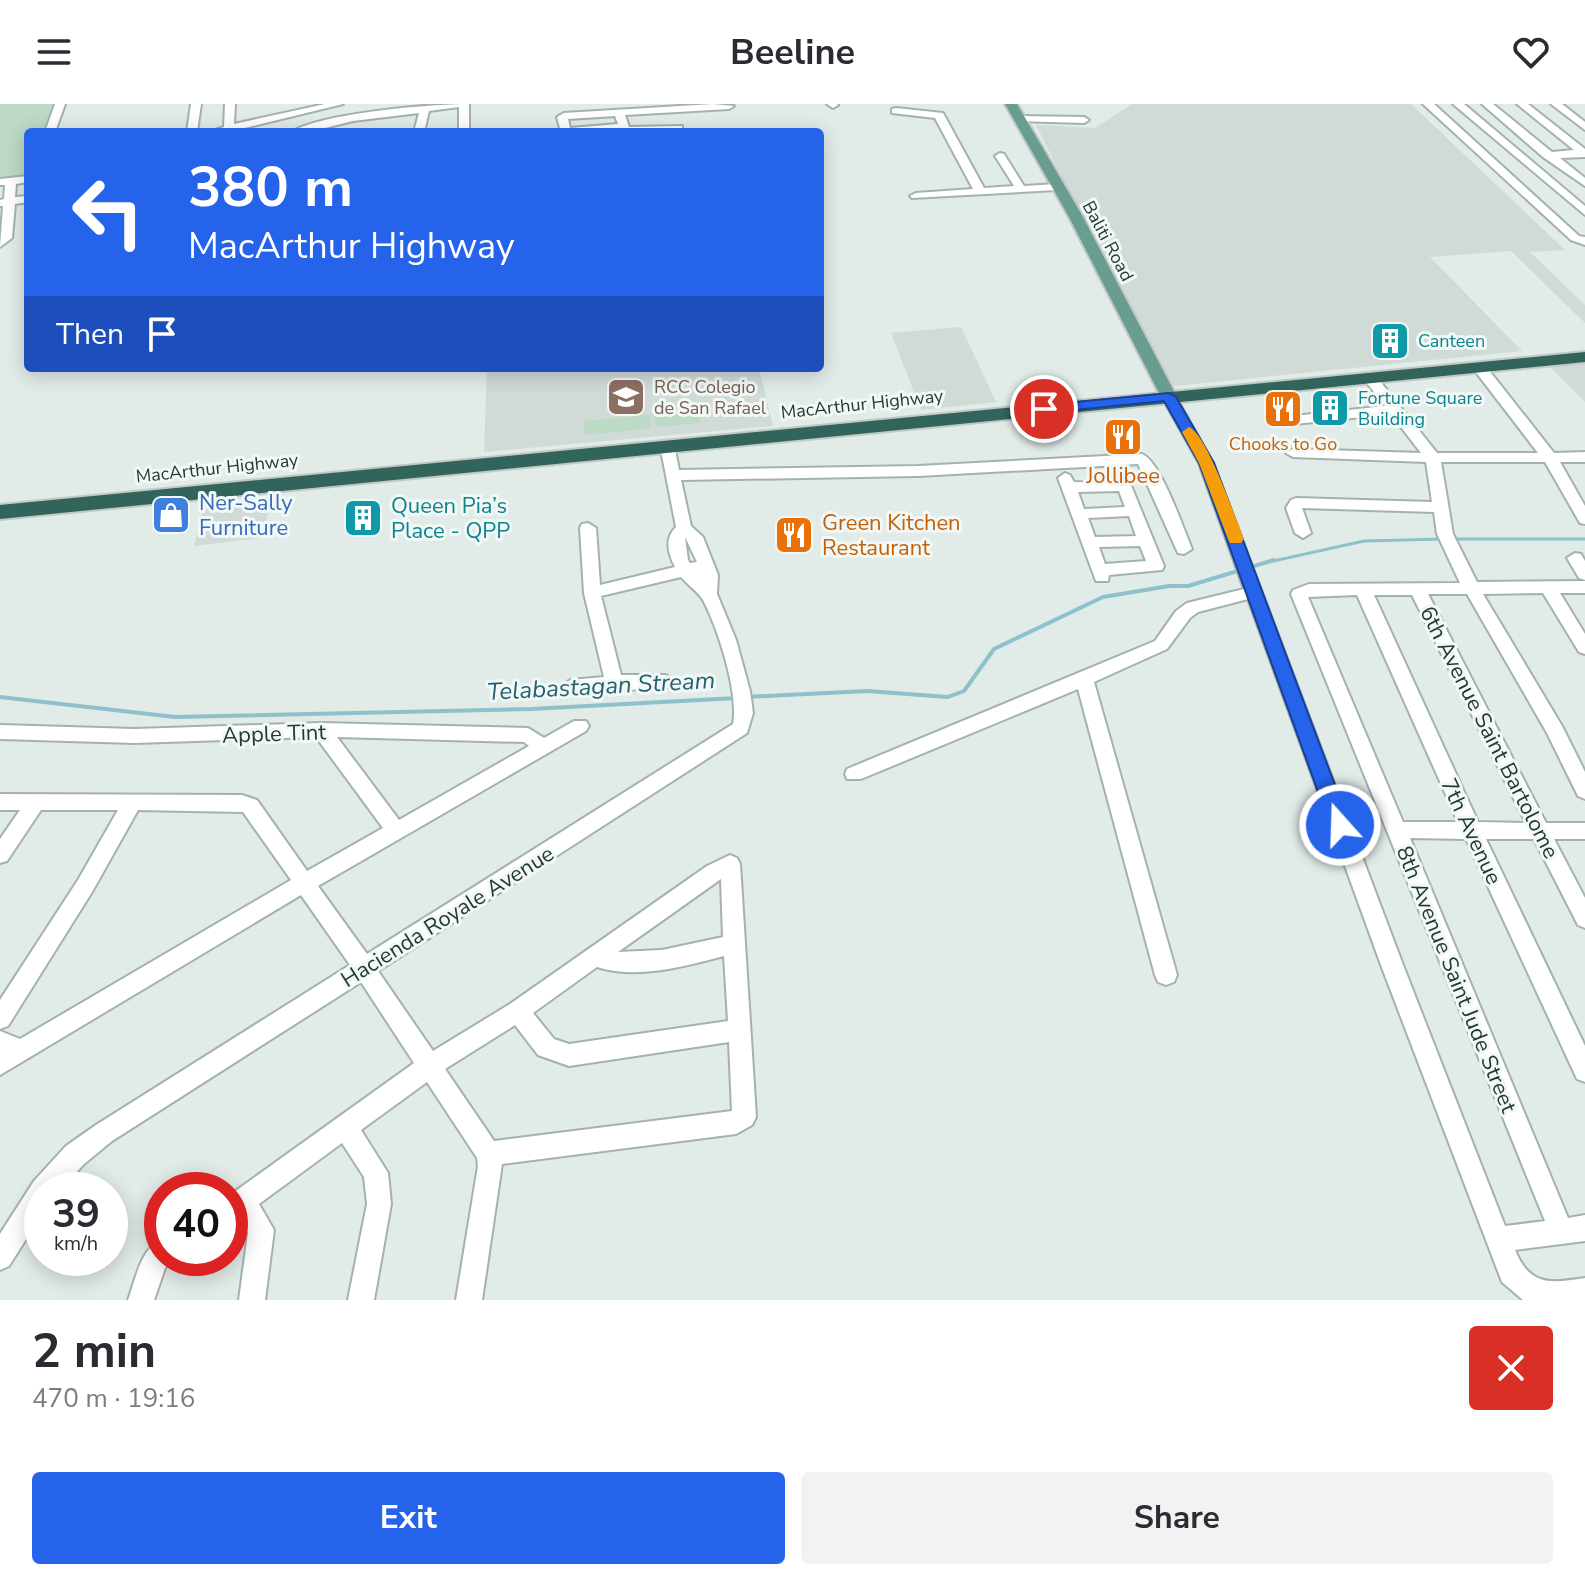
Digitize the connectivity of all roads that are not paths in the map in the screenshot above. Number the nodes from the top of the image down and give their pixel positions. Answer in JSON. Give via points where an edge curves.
{"nodes":[{"id":1,"x":60,"y":104,"type":"edge"},
{"id":2,"x":196,"y":104,"type":"edge"},
{"id":3,"x":230,"y":104,"type":"edge"},
{"id":4,"x":264,"y":104,"type":"edge"},
{"id":5,"x":338,"y":104,"type":"edge"},
{"id":6,"x":464,"y":104,"type":"edge"},
{"id":7,"x":1011,"y":104,"type":"edge"},
{"id":8,"x":1428,"y":104,"type":"edge"},
{"id":9,"x":1458,"y":104,"type":"edge"},
{"id":10,"x":1487,"y":104,"type":"edge"},
{"id":11,"x":1522,"y":104,"type":"edge"},
{"id":12,"x":1556,"y":104,"type":"edge"},
{"id":13,"x":322,"y":106,"type":"edge"},
{"id":14,"x":729,"y":106,"type":"dead end"},
{"id":15,"x":644,"y":107,"type":"edge"},
{"id":16,"x":425,"y":108,"type":"junction"},
{"id":17,"x":289,"y":109,"type":"edge"},
{"id":18,"x":678,"y":109,"type":"junction"},
{"id":19,"x":896,"y":111,"type":"dead end"},
{"id":20,"x":619,"y":112,"type":"junction"},
{"id":21,"x":264,"y":119,"type":"junction"},
{"id":22,"x":1020,"y":119,"type":"junction"},
{"id":23,"x":1084,"y":120,"type":"dead end"},
{"id":24,"x":332,"y":122,"type":"junction"},
{"id":25,"x":229,"y":127,"type":"junction"},
{"id":26,"x":1585,"y":127,"type":"edge"},
{"id":27,"x":51,"y":128,"type":"edge"},
{"id":28,"x":193,"y":128,"type":"edge"},
{"id":29,"x":226,"y":128,"type":"edge"},
{"id":30,"x":301,"y":128,"type":"edge"},
{"id":31,"x":420,"y":128,"type":"edge"},
{"id":32,"x":464,"y":128,"type":"edge"},
{"id":33,"x":565,"y":128,"type":"edge"},
{"id":34,"x":623,"y":128,"type":"edge"},
{"id":35,"x":678,"y":128,"type":"edge"},
{"id":36,"x":1584,"y":153,"type":"edge"},
{"id":37,"x":1550,"y":155,"type":"junction"},
{"id":38,"x":1000,"y":156,"type":"dead end"},
{"id":39,"x":1519,"y":157,"type":"junction"},
{"id":40,"x":1489,"y":160,"type":"junction"},
{"id":41,"x":6,"y":182,"type":"edge"},
{"id":42,"x":1585,"y":183,"type":"edge"},
{"id":43,"x":1057,"y":187,"type":"junction"},
{"id":44,"x":1020,"y":188,"type":"junction"},
{"id":45,"x":980,"y":191,"type":"junction"},
{"id":46,"x":916,"y":196,"type":"dead end"},
{"id":47,"x":6,"y":202,"type":"edge"},
{"id":48,"x":1585,"y":212,"type":"edge"},
{"id":49,"x":1585,"y":241,"type":"edge"},
{"id":50,"x":0,"y":243,"type":"edge"},
{"id":51,"x":1585,"y":357,"type":"edge"},
{"id":52,"x":1479,"y":367,"type":"junction"},
{"id":53,"x":1370,"y":378,"type":"junction"},
{"id":54,"x":1169,"y":397,"type":"junction"},
{"id":55,"x":1397,"y":409,"type":"junction"},
{"id":56,"x":1285,"y":421,"type":"dead end"},
{"id":57,"x":667,"y":445,"type":"junction"},
{"id":58,"x":1293,"y":453,"type":"dead end"},
{"id":59,"x":1585,"y":457,"type":"edge"},
{"id":60,"x":1433,"y":458,"type":"junction"},
{"id":61,"x":1550,"y":458,"type":"junction"},
{"id":62,"x":1060,"y":464,"type":"junction"},
{"id":63,"x":672,"y":475,"type":"junction"},
{"id":64,"x":1068,"y":487,"type":"junction"},
{"id":65,"x":1441,"y":507,"type":"junction"},
{"id":66,"x":1135,"y":511,"type":"junction"},
{"id":67,"x":0,"y":512,"type":"edge"},
{"id":68,"x":1077,"y":514,"type":"junction"},
{"id":69,"x":1585,"y":519,"type":"edge"},
{"id":70,"x":588,"y":528,"type":"dead end"},
{"id":71,"x":684,"y":528,"type":"junction"},
{"id":72,"x":1303,"y":533,"type":"dead end"},
{"id":73,"x":1147,"y":541,"type":"junction"},
{"id":74,"x":1088,"y":542,"type":"junction"},
{"id":75,"x":1184,"y":549,"type":"dead end"},
{"id":76,"x":1575,"y":558,"type":"dead end"},
{"id":77,"x":706,"y":565,"type":"junction"},
{"id":78,"x":685,"y":569,"type":"junction"},
{"id":79,"x":1585,"y":574,"type":"edge"},
{"id":80,"x":1249,"y":579,"type":"junction"},
{"id":81,"x":1548,"y":587,"type":"junction"},
{"id":82,"x":1585,"y":587,"type":"edge"},
{"id":83,"x":1470,"y":588,"type":"junction"},
{"id":84,"x":1363,"y":589,"type":"junction"},
{"id":85,"x":1417,"y":589,"type":"junction"},
{"id":86,"x":592,"y":593,"type":"junction"},
{"id":87,"x":709,"y":594,"type":"junction"},
{"id":88,"x":1585,"y":648,"type":"edge"},
{"id":89,"x":1084,"y":679,"type":"junction"},
{"id":90,"x":614,"y":682,"type":"junction"},
{"id":91,"x":666,"y":682,"type":"dead end"},
{"id":92,"x":570,"y":687,"type":"dead end"},
{"id":93,"x":580,"y":726,"type":"dead end"},
{"id":94,"x":321,"y":730,"type":"junction"},
{"id":95,"x":0,"y":732,"type":"edge"},
{"id":96,"x":543,"y":747,"type":"junction"},
{"id":97,"x":854,"y":774,"type":"dead end"},
{"id":98,"x":1585,"y":791,"type":"edge"},
{"id":99,"x":37,"y":801,"type":"junction"},
{"id":100,"x":133,"y":801,"type":"junction"},
{"id":101,"x":0,"y":802,"type":"edge"},
{"id":102,"x":1395,"y":830,"type":"junction"},
{"id":103,"x":396,"y":831,"type":"junction"},
{"id":104,"x":1472,"y":831,"type":"junction"},
{"id":105,"x":1585,"y":831,"type":"edge"},
{"id":106,"x":1540,"y":832,"type":"junction"},
{"id":107,"x":0,"y":855,"type":"edge"},
{"id":108,"x":306,"y":882,"type":"junction"},
{"id":109,"x":1585,"y":919,"type":"edge"},
{"id":110,"x":733,"y":944,"type":"junction"},
{"id":111,"x":593,"y":956,"type":"junction"},
{"id":112,"x":364,"y":968,"type":"junction"},
{"id":113,"x":1166,"y":975,"type":"dead end"},
{"id":114,"x":518,"y":1011,"type":"junction"},
{"id":115,"x":0,"y":1019,"type":"edge"},
{"id":116,"x":737,"y":1030,"type":"junction"},
{"id":117,"x":0,"y":1042,"type":"edge"},
{"id":118,"x":22,"y":1051,"type":"junction"},
{"id":119,"x":0,"y":1064,"type":"edge"},
{"id":120,"x":428,"y":1067,"type":"junction"},
{"id":121,"x":1585,"y":1071,"type":"edge"},
{"id":122,"x":345,"y":1127,"type":"junction"},
{"id":123,"x":488,"y":1154,"type":"junction"},
{"id":124,"x":60,"y":1172,"type":"edge"},
{"id":125,"x":248,"y":1198,"type":"edge"},
{"id":126,"x":248,"y":1217,"type":"edge"},
{"id":127,"x":24,"y":1220,"type":"edge"},
{"id":128,"x":1573,"y":1229,"type":"edge"},
{"id":129,"x":1497,"y":1240,"type":"junction"},
{"id":130,"x":0,"y":1257,"type":"edge"},
{"id":131,"x":149,"y":1276,"type":"edge"},
{"id":132,"x":1585,"y":1291,"type":"edge"},
{"id":133,"x":141,"y":1300,"type":"edge"},
{"id":134,"x":252,"y":1300,"type":"edge"},
{"id":135,"x":361,"y":1300,"type":"edge"},
{"id":136,"x":469,"y":1300,"type":"edge"}],
"edges":[{"from":1,"to":27,"type":"street"},
{"from":2,"to":28,"type":"street"},
{"from":3,"to":25,"type":"street"},
{"from":4,"to":21,"type":"street"},
{"from":5,"to":13,"type":"street"},
{"from":6,"to":16,"type":"street"},
{"from":6,"to":32,"type":"street"},
{"from":7,"to":22,"type":"main road","name":"Baliti Road"},
{"from":8,"to":40,"type":"street"},
{"from":9,"to":39,"type":"street"},
{"from":10,"to":37,"type":"street"},
{"from":11,"to":36,"type":"street"},
{"from":12,"to":26,"type":"street"},
{"from":13,"to":17,"type":"street"},
{"from":13,"to":24,"type":"street"},
{"from":14,"to":18,"type":"street"},
{"from":15,"to":18,"type":"street"},
{"from":15,"to":20,"type":"street"},
{"from":16,"to":24,"type":"street"},
{"from":16,"to":31,"type":"street"},
{"from":17,"to":21,"type":"street"},
{"from":18,"to":35,"type":"street"},
{"from":19,"to":45,"type":"street","via":[[939,115]]},
{"from":20,"to":33,"type":"street","via":[[564,116]]},
{"from":20,"to":34,"type":"street"},
{"from":21,"to":25,"type":"street"},
{"from":22,"to":23,"type":"street"},
{"from":22,"to":43,"type":"main road","name":"Baliti Road"},
{"from":24,"to":30,"type":"street"},
{"from":25,"to":29,"type":"street"},
{"from":36,"to":37,"type":"street"},
{"from":37,"to":39,"type":"street"},
{"from":37,"to":42,"type":"street"},
{"from":38,"to":44,"type":"street"},
{"from":39,"to":40,"type":"street"},
{"from":39,"to":48,"type":"street"},
{"from":40,"to":49,"type":"street","via":[[1575,238]]},
{"from":41,"to":47,"type":"street"},
{"from":43,"to":44,"type":"street"},
{"from":43,"to":54,"type":"main road","name":"Baliti Road"},
{"from":44,"to":45,"type":"street"},
{"from":45,"to":46,"type":"street"},
{"from":47,"to":50,"type":"street","via":[[6,238]]},
{"from":51,"to":52,"type":"highway","name":"MacArthur Highway"},
{"from":52,"to":53,"type":"highway","name":"MacArthur Highway"},
{"from":52,"to":61,"type":"street"},
{"from":53,"to":54,"type":"highway","name":"MacArthur Highway"},
{"from":53,"to":55,"type":"street"},
{"from":54,"to":57,"type":"highway","name":"MacArthur Highway"},
{"from":54,"to":80,"type":"street","via":[[1206,463]]},
{"from":55,"to":56,"type":"street"},
{"from":55,"to":60,"type":"street"},
{"from":57,"to":63,"type":"street","name":"Hacienda Royale Avenue"},
{"from":57,"to":67,"type":"highway","name":"MacArthur Highway"},
{"from":58,"to":60,"type":"street"},
{"from":59,"to":61,"type":"street"},
{"from":60,"to":61,"type":"street"},
{"from":60,"to":65,"type":"street"},
{"from":61,"to":69,"type":"street"},
{"from":62,"to":63,"type":"street"},
{"from":62,"to":64,"type":"street"},
{"from":62,"to":75,"type":"street","via":[[1144,465]]},
{"from":63,"to":71,"type":"street","name":"Hacienda Royale Avenue"},
{"from":64,"to":66,"type":"street","via":[[1123,485]]},
{"from":64,"to":68,"type":"street"},
{"from":65,"to":72,"type":"street","via":[[1296,503]]},
{"from":65,"to":83,"type":"street","via":[[1448,542]]},
{"from":66,"to":68,"type":"street"},
{"from":66,"to":73,"type":"street"},
{"from":68,"to":74,"type":"street"},
{"from":70,"to":86,"type":"street"},
{"from":71,"to":77,"type":"street","name":"Hacienda Royale Avenue","via":[[695,537]]},
{"from":71,"to":78,"type":"street","name":"Hacienda Royale Avenue","via":[[675,541]]},
{"from":73,"to":74,"type":"street"},
{"from":73,"to":74,"type":"street","via":[[1156,567],[1101,574]]},
{"from":76,"to":79,"type":"street"},
{"from":77,"to":78,"type":"street"},
{"from":77,"to":87,"type":"street","name":"Hacienda Royale Avenue"},
{"from":78,"to":86,"type":"street"},
{"from":78,"to":87,"type":"street","name":"Hacienda Royale Avenue"},
{"from":80,"to":89,"type":"street","via":[[1182,615],[1161,645]]},
{"from":80,"to":129,"type":"street"},
{"from":81,"to":82,"type":"street"},
{"from":81,"to":83,"type":"street"},
{"from":81,"to":88,"type":"street"},
{"from":83,"to":85,"type":"street"},
{"from":83,"to":98,"type":"street"},
{"from":84,"to":85,"type":"street"},
{"from":84,"to":102,"type":"street","name":"8th Avenue Saint Jude Street","via":[[1299,594]]},
{"from":84,"to":104,"type":"street","name":"7th Avenue"},
{"from":85,"to":106,"type":"street","name":"6th Avenue Saint Bartolome"},
{"from":86,"to":90,"type":"street"},
{"from":87,"to":112,"type":"street","name":"Hacienda Royale Avenue","via":[[741,691],[744,713],[738,731]]},
{"from":89,"to":97,"type":"street"},
{"from":89,"to":113,"type":"street"},
{"from":90,"to":91,"type":"street"},
{"from":90,"to":92,"type":"street"},
{"from":93,"to":96,"type":"street"},
{"from":94,"to":95,"type":"street","name":"Apple Tint","via":[[183,736]]},
{"from":94,"to":96,"type":"street","name":"Apple Tint","via":[[528,735]]},
{"from":94,"to":103,"type":"street"},
{"from":96,"to":103,"type":"street"},
{"from":99,"to":100,"type":"street"},
{"from":99,"to":101,"type":"street"},
{"from":99,"to":107,"type":"street"},
{"from":100,"to":108,"type":"street","via":[[250,806]]},
{"from":100,"to":115,"type":"street"},
{"from":102,"to":104,"type":"street"},
{"from":102,"to":128,"type":"street","name":"8th Avenue Saint Jude Street"},
{"from":103,"to":108,"type":"street"},
{"from":104,"to":106,"type":"street"},
{"from":104,"to":121,"type":"street","name":"7th Avenue"},
{"from":105,"to":106,"type":"street"},
{"from":106,"to":109,"type":"street","name":"6th Avenue Saint Bartolome"},
{"from":108,"to":112,"type":"street"},
{"from":108,"to":118,"type":"street"},
{"from":110,"to":111,"type":"street","via":[[632,962],[604,962]]},
{"from":110,"to":111,"type":"street","via":[[728,863]]},
{"from":110,"to":116,"type":"street"},
{"from":111,"to":114,"type":"street"},
{"from":112,"to":120,"type":"street"},
{"from":112,"to":124,"type":"street","name":"Hacienda Royale Avenue","via":[[104,1133]]},
{"from":114,"to":116,"type":"street","via":[[546,1047],[569,1055]]},
{"from":114,"to":120,"type":"street"},
{"from":116,"to":123,"type":"street","via":[[744,1114],[739,1120]]},
{"from":117,"to":118,"type":"street"},
{"from":118,"to":119,"type":"street"},
{"from":120,"to":122,"type":"street"},
{"from":120,"to":123,"type":"street"},
{"from":122,"to":125,"type":"street"},
{"from":122,"to":135,"type":"street","via":[[376,1173],[379,1204]]},
{"from":123,"to":136,"type":"street"},
{"from":126,"to":134,"type":"street","via":[[261,1230]]},
{"from":127,"to":130,"type":"street","name":"Hacienda Royale Avenue"},
{"from":128,"to":129,"type":"street"},
{"from":129,"to":132,"type":"street","via":[[1511,1273],[1527,1293],[1537,1297]]},
{"from":131,"to":133,"type":"street"}]}
